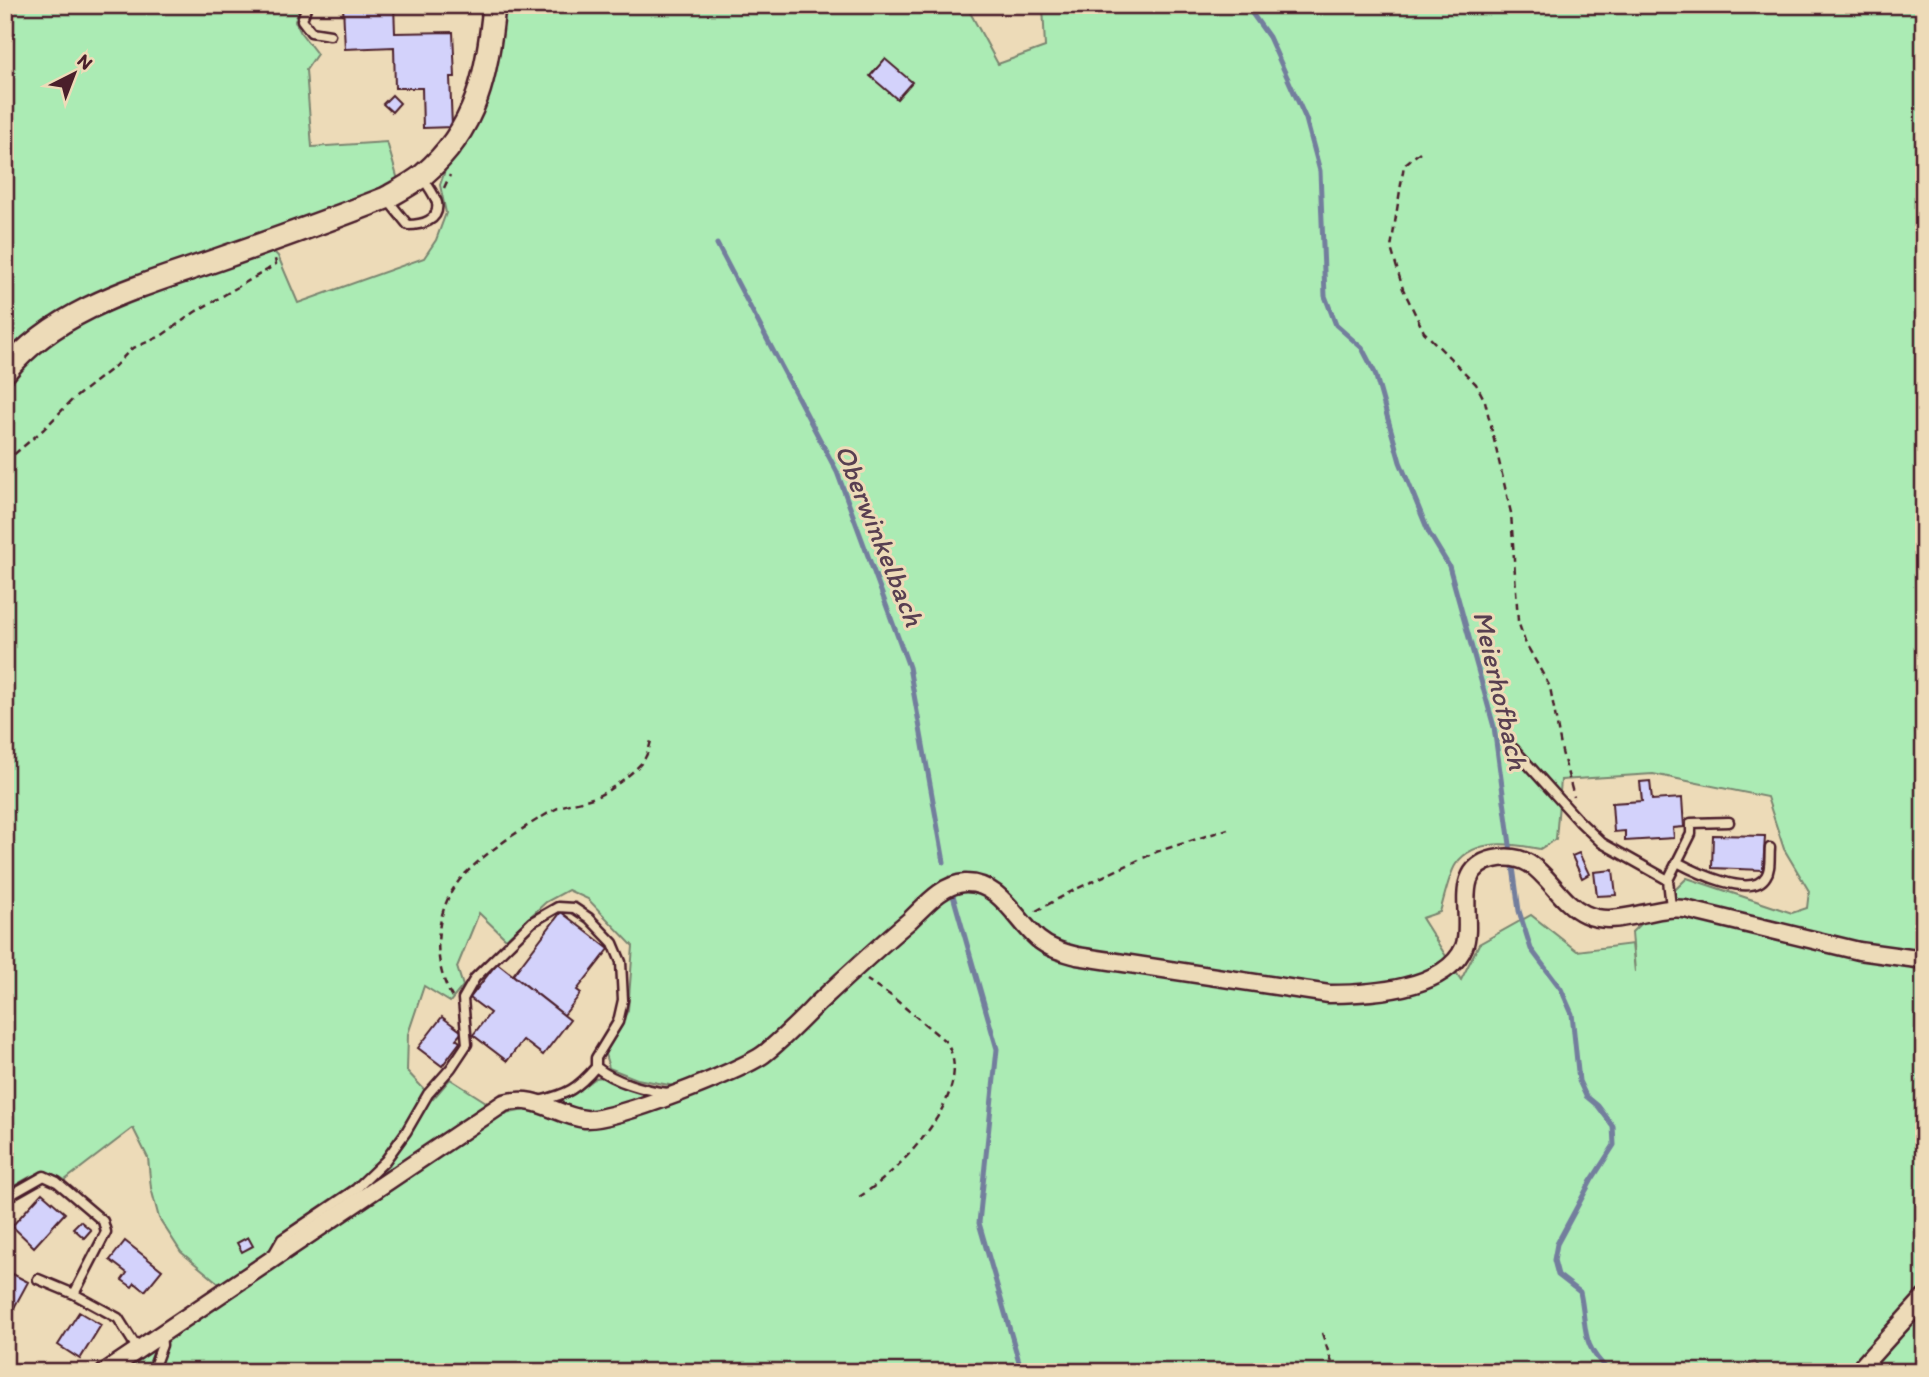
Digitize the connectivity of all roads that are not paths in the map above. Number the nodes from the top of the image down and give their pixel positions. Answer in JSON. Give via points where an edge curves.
{"nodes":[{"id":1,"x":307,"y":5,"type":"edge"},
{"id":2,"x":494,"y":5,"type":"edge"},
{"id":3,"x":330,"y":35,"type":"dead end"},
{"id":4,"x":422,"y":176,"type":"junction"},
{"id":5,"x":386,"y":198,"type":"junction"},
{"id":6,"x":5,"y":372,"type":"edge"},
{"id":7,"x":1514,"y":749,"type":"dead end"},
{"id":8,"x":1729,"y":822,"type":"dead end"},
{"id":9,"x":1770,"y":848,"type":"dead end"},
{"id":10,"x":1677,"y":862,"type":"junction"},
{"id":11,"x":1668,"y":880,"type":"junction"},
{"id":12,"x":1671,"y":907,"type":"junction"},
{"id":13,"x":1924,"y":960,"type":"edge"},
{"id":14,"x":596,"y":1067,"type":"junction"},
{"id":15,"x":673,"y":1094,"type":"junction"},
{"id":16,"x":537,"y":1102,"type":"junction"},
{"id":17,"x":5,"y":1201,"type":"edge"},
{"id":18,"x":271,"y":1259,"type":"junction"},
{"id":19,"x":38,"y":1279,"type":"dead end"},
{"id":20,"x":74,"y":1294,"type":"junction"},
{"id":21,"x":1924,"y":1298,"type":"edge"},
{"id":22,"x":161,"y":1333,"type":"junction"},
{"id":23,"x":137,"y":1348,"type":"junction"},
{"id":24,"x":105,"y":1372,"type":"edge"},
{"id":25,"x":152,"y":1372,"type":"edge"},
{"id":26,"x":1857,"y":1372,"type":"edge"}],
"edges":[{"from":1,"to":3,"type":"lane","via":[[302,20],[311,32]]},
{"from":2,"to":4,"type":"main road","via":[[480,93],[466,125]]},
{"from":4,"to":5,"type":"main road"},
{"from":4,"to":5,"type":"lane","via":[[436,203],[430,220],[408,225]]},
{"from":5,"to":6,"type":"main road","via":[[74,316],[35,340]]},
{"from":7,"to":11,"type":"lane","via":[[1602,843]]},
{"from":8,"to":10,"type":"lane","via":[[1691,823],[1691,834]]},
{"from":9,"to":10,"type":"lane","via":[[1766,877],[1751,886],[1712,879]]},
{"from":10,"to":11,"type":"lane"},
{"from":11,"to":12,"type":"lane"},
{"from":12,"to":13,"type":"street","via":[[1860,951]]},
{"from":12,"to":15,"type":"street","via":[[1613,919],[1595,918],[1573,906],[1524,860],[1482,863],[1468,882],[1465,945],[1452,964],[1414,984],[1347,994],[1077,956],[1045,945],[996,894],[965,883],[937,895],[764,1054]]},
{"from":14,"to":15,"type":"lane","via":[[618,1079]]},
{"from":14,"to":16,"type":"lane","via":[[566,1094]]},
{"from":14,"to":18,"type":"lane","via":[[596,1058],[618,1022],[623,1000],[621,962],[613,943],[589,918],[574,908],[558,907],[533,922],[475,978],[463,999],[467,1044],[385,1161],[356,1189],[282,1239]]},
{"from":15,"to":16,"type":"street","via":[[594,1119]]},
{"from":16,"to":18,"type":"street","via":[[516,1100],[495,1108]]},
{"from":17,"to":20,"type":"lane","via":[[44,1176],[103,1221],[106,1232]]},
{"from":18,"to":22,"type":"street"},
{"from":19,"to":20,"type":"lane"},
{"from":20,"to":23,"type":"lane","via":[[118,1318]]},
{"from":21,"to":26,"type":"street"},
{"from":22,"to":23,"type":"street"},
{"from":22,"to":25,"type":"lane","via":[[163,1345]]},
{"from":23,"to":24,"type":"street"}]}
